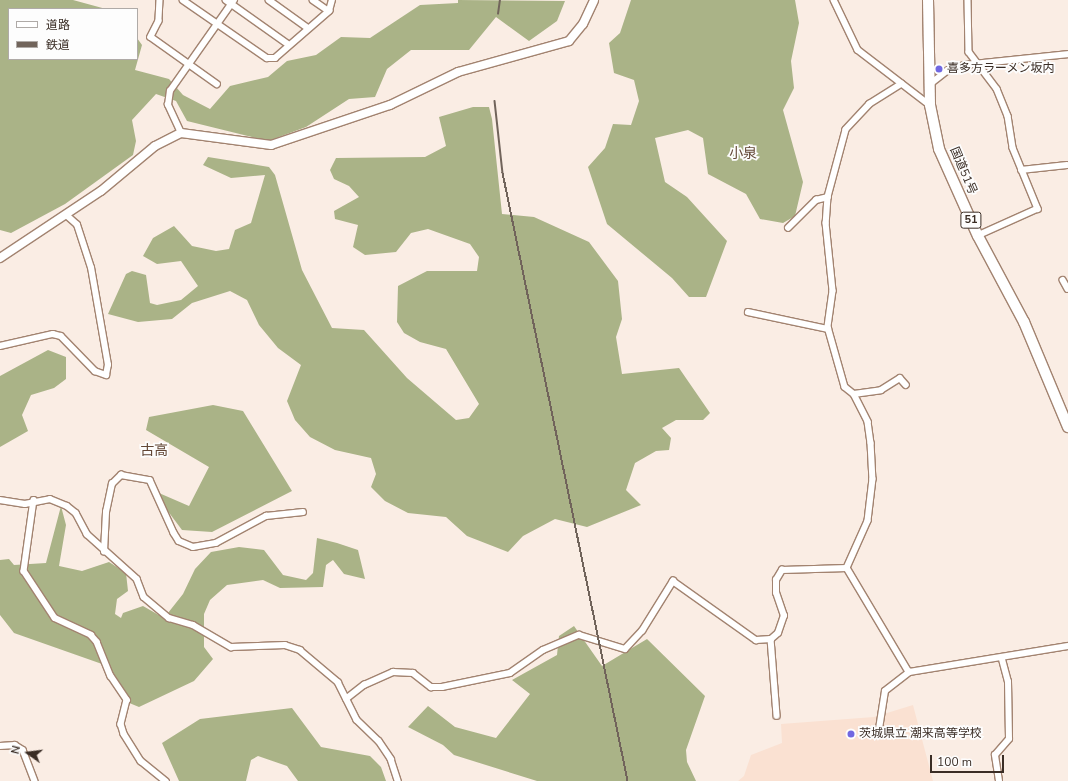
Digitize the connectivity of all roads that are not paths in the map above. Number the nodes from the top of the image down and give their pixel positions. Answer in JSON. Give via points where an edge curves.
{"nodes":[{"id":1,"x":160,"y":0,"type":"edge"},
{"id":2,"x":183,"y":0,"type":"edge"},
{"id":3,"x":226,"y":0,"type":"edge"},
{"id":4,"x":269,"y":0,"type":"edge"},
{"id":5,"x":313,"y":0,"type":"edge"},
{"id":6,"x":332,"y":0,"type":"edge"},
{"id":7,"x":594,"y":0,"type":"edge"},
{"id":8,"x":834,"y":0,"type":"edge"},
{"id":9,"x":928,"y":0,"type":"edge"},
{"id":10,"x":968,"y":0,"type":"edge"},
{"id":11,"x":233,"y":2,"type":"edge"},
{"id":12,"x":329,"y":11,"type":"junction"},
{"id":13,"x":218,"y":24,"type":"junction"},
{"id":14,"x":308,"y":28,"type":"junction"},
{"id":15,"x":288,"y":44,"type":"junction"},
{"id":16,"x":1068,"y":54,"type":"edge"},
{"id":17,"x":976,"y":63,"type":"junction"},
{"id":18,"x":190,"y":65,"type":"junction"},
{"id":19,"x":217,"y":84,"type":"dead end"},
{"id":20,"x":902,"y":84,"type":"junction"},
{"id":21,"x":929,"y":85,"type":"junction"},
{"id":22,"x":930,"y":105,"type":"junction"},
{"id":23,"x":182,"y":133,"type":"junction"},
{"id":24,"x":1067,"y":165,"type":"dead end"},
{"id":25,"x":1021,"y":170,"type":"junction"},
{"id":26,"x":828,"y":196,"type":"junction"},
{"id":27,"x":66,"y":215,"type":"junction"},
{"id":28,"x":788,"y":228,"type":"dead end"},
{"id":29,"x":978,"y":236,"type":"junction"},
{"id":30,"x":0,"y":258,"type":"edge"},
{"id":31,"x":1063,"y":280,"type":"dead end"},
{"id":32,"x":1068,"y":289,"type":"edge"},
{"id":33,"x":748,"y":312,"type":"dead end"},
{"id":34,"x":828,"y":329,"type":"junction"},
{"id":35,"x":0,"y":346,"type":"edge"},
{"id":36,"x":906,"y":385,"type":"dead end"},
{"id":37,"x":854,"y":394,"type":"junction"},
{"id":38,"x":1068,"y":427,"type":"edge"},
{"id":39,"x":0,"y":500,"type":"edge"},
{"id":40,"x":34,"y":500,"type":"junction"},
{"id":41,"x":302,"y":512,"type":"dead end"},
{"id":42,"x":104,"y":552,"type":"junction"},
{"id":43,"x":847,"y":568,"type":"junction"},
{"id":44,"x":771,"y":639,"type":"junction"},
{"id":45,"x":1068,"y":646,"type":"edge"},
{"id":46,"x":1002,"y":659,"type":"junction"},
{"id":47,"x":909,"y":672,"type":"junction"},
{"id":48,"x":346,"y":699,"type":"junction"},
{"id":49,"x":777,"y":716,"type":"dead end"},
{"id":50,"x":879,"y":730,"type":"dead end"},
{"id":51,"x":0,"y":746,"type":"edge"},
{"id":52,"x":35,"y":781,"type":"edge"},
{"id":53,"x":166,"y":781,"type":"edge"},
{"id":54,"x":398,"y":781,"type":"edge"},
{"id":55,"x":999,"y":781,"type":"edge"}],
"edges":[{"from":1,"to":18,"type":"street","via":[[159,20],[151,37]]},
{"from":2,"to":13,"type":"street"},
{"from":3,"to":11,"type":"street"},
{"from":4,"to":14,"type":"street"},
{"from":5,"to":12,"type":"street"},
{"from":6,"to":12,"type":"street"},
{"from":7,"to":23,"type":"street","via":[[583,24],[569,41],[458,72],[390,105],[271,145]]},
{"from":8,"to":20,"type":"street","via":[[858,50]]},
{"from":9,"to":21,"type":"highway","name":"国道51号","number":"51"},
{"from":10,"to":17,"type":"street","via":[[968,45]]},
{"from":11,"to":13,"type":"street"},
{"from":11,"to":15,"type":"street"},
{"from":12,"to":14,"type":"street"},
{"from":13,"to":15,"type":"street","via":[[267,58],[275,58]]},
{"from":13,"to":18,"type":"street"},
{"from":14,"to":15,"type":"street"},
{"from":16,"to":17,"type":"street"},
{"from":17,"to":21,"type":"street","via":[[947,71]]},
{"from":17,"to":25,"type":"street","via":[[997,90]]},
{"from":18,"to":19,"type":"street"},
{"from":18,"to":23,"type":"street","via":[[168,98],[168,105]]},
{"from":20,"to":22,"type":"street"},
{"from":20,"to":26,"type":"street","via":[[870,104],[846,130],[835,181]]},
{"from":21,"to":22,"type":"highway","name":"国道51号","number":"51"},
{"from":22,"to":29,"type":"highway","name":"国道51号","number":"51","via":[[939,149]]},
{"from":23,"to":27,"type":"street","via":[[155,146],[101,192]]},
{"from":24,"to":25,"type":"street"},
{"from":25,"to":29,"type":"street","via":[[1038,209]]},
{"from":26,"to":28,"type":"street","via":[[816,200]]},
{"from":26,"to":34,"type":"street","via":[[827,249],[833,291]]},
{"from":27,"to":30,"type":"street"},
{"from":27,"to":35,"type":"street","via":[[77,225],[91,268],[108,365],[106,375],[96,371],[70,343],[53,334]]},
{"from":29,"to":38,"type":"highway","name":"国道51号","number":"51","via":[[1024,322]]},
{"from":31,"to":32,"type":"street"},
{"from":33,"to":34,"type":"street"},
{"from":34,"to":37,"type":"street","via":[[845,387]]},
{"from":36,"to":37,"type":"street","via":[[900,378],[881,390]]},
{"from":37,"to":43,"type":"street","via":[[868,422],[873,478],[868,521]]},
{"from":39,"to":40,"type":"street","via":[[25,504]]},
{"from":40,"to":42,"type":"street","via":[[56,500],[67,506]]},
{"from":40,"to":53,"type":"street","via":[[24,571],[55,618],[91,635],[97,642],[110,676],[127,700],[121,724],[124,734],[141,760]]},
{"from":41,"to":42,"type":"street","via":[[266,516],[216,543],[193,547],[177,537],[150,480],[121,475],[112,484],[106,512]]},
{"from":42,"to":48,"type":"street","via":[[137,579],[144,598],[169,618],[193,625],[231,647],[284,645],[300,650],[335,678]]},
{"from":43,"to":44,"type":"street","via":[[791,567],[782,570],[776,580],[776,593],[784,616],[778,633]]},
{"from":43,"to":47,"type":"street"},
{"from":44,"to":48,"type":"street","via":[[756,640],[672,581],[642,631],[625,649],[579,635],[543,650],[510,673],[435,687],[413,674],[393,672],[364,684]]},
{"from":44,"to":49,"type":"street"},
{"from":45,"to":46,"type":"street","via":[[1016,652]]},
{"from":46,"to":47,"type":"street"},
{"from":46,"to":55,"type":"street","via":[[1008,682],[1008,739],[995,755]]},
{"from":47,"to":50,"type":"street","via":[[885,691]]},
{"from":48,"to":54,"type":"street","via":[[356,720],[379,741],[392,759]]},
{"from":51,"to":52,"type":"street","via":[[15,745],[23,750]]}]}
